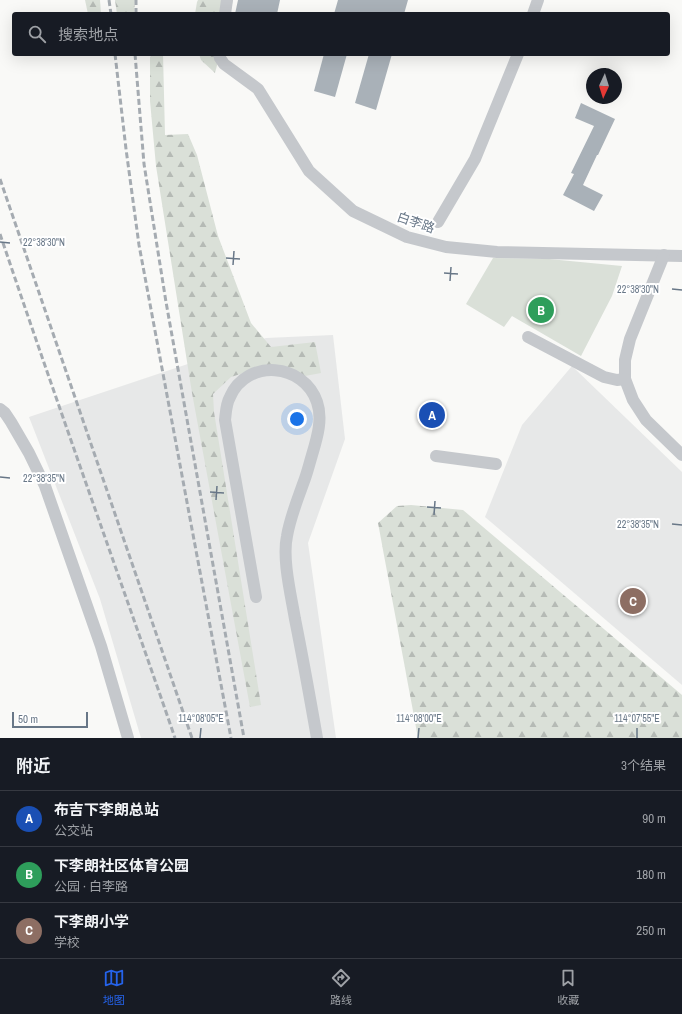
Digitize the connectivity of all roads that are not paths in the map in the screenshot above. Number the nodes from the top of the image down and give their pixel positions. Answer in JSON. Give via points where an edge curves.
{"nodes":[{"id":1,"x":227,"y":0,"type":"edge"},
{"id":2,"x":538,"y":0,"type":"edge"},
{"id":3,"x":225,"y":12,"type":"edge"},
{"id":4,"x":534,"y":12,"type":"edge"},
{"id":5,"x":220,"y":56,"type":"edge"},
{"id":6,"x":517,"y":56,"type":"edge"},
{"id":7,"x":438,"y":222,"type":"dead end"},
{"id":8,"x":664,"y":256,"type":"junction"},
{"id":9,"x":682,"y":256,"type":"edge"},
{"id":10,"x":528,"y":337,"type":"dead end"},
{"id":11,"x":625,"y":379,"type":"junction"},
{"id":12,"x":0,"y":409,"type":"edge"},
{"id":13,"x":682,"y":455,"type":"edge"},
{"id":14,"x":436,"y":456,"type":"dead end"},
{"id":15,"x":496,"y":464,"type":"dead end"},
{"id":16,"x":256,"y":597,"type":"dead end"},
{"id":17,"x":128,"y":738,"type":"edge"},
{"id":18,"x":318,"y":738,"type":"edge"}],
"edges":[{"from":1,"to":3,"type":"street"},
{"from":2,"to":4,"type":"street"},
{"from":5,"to":8,"type":"street","name":"白李路","via":[[224,64],[258,89],[309,171],[353,211],[407,237],[446,247],[497,252]]},
{"from":6,"to":7,"type":"street","via":[[475,159]]},
{"from":8,"to":9,"type":"street","name":"白李路"},
{"from":8,"to":11,"type":"street","via":[[630,339],[625,360]]},
{"from":10,"to":11,"type":"street","via":[[604,377]]},
{"from":11,"to":13,"type":"street","via":[[632,400],[646,420]]},
{"from":12,"to":17,"type":"street","via":[[11,422],[45,486],[101,646]]},
{"from":14,"to":15,"type":"street"},
{"from":16,"to":18,"type":"street","via":[[225,420],[226,407],[230,396],[246,378],[266,370],[278,370],[289,372],[306,383],[313,392],[320,412],[317,439],[286,537],[291,595]]}]}
